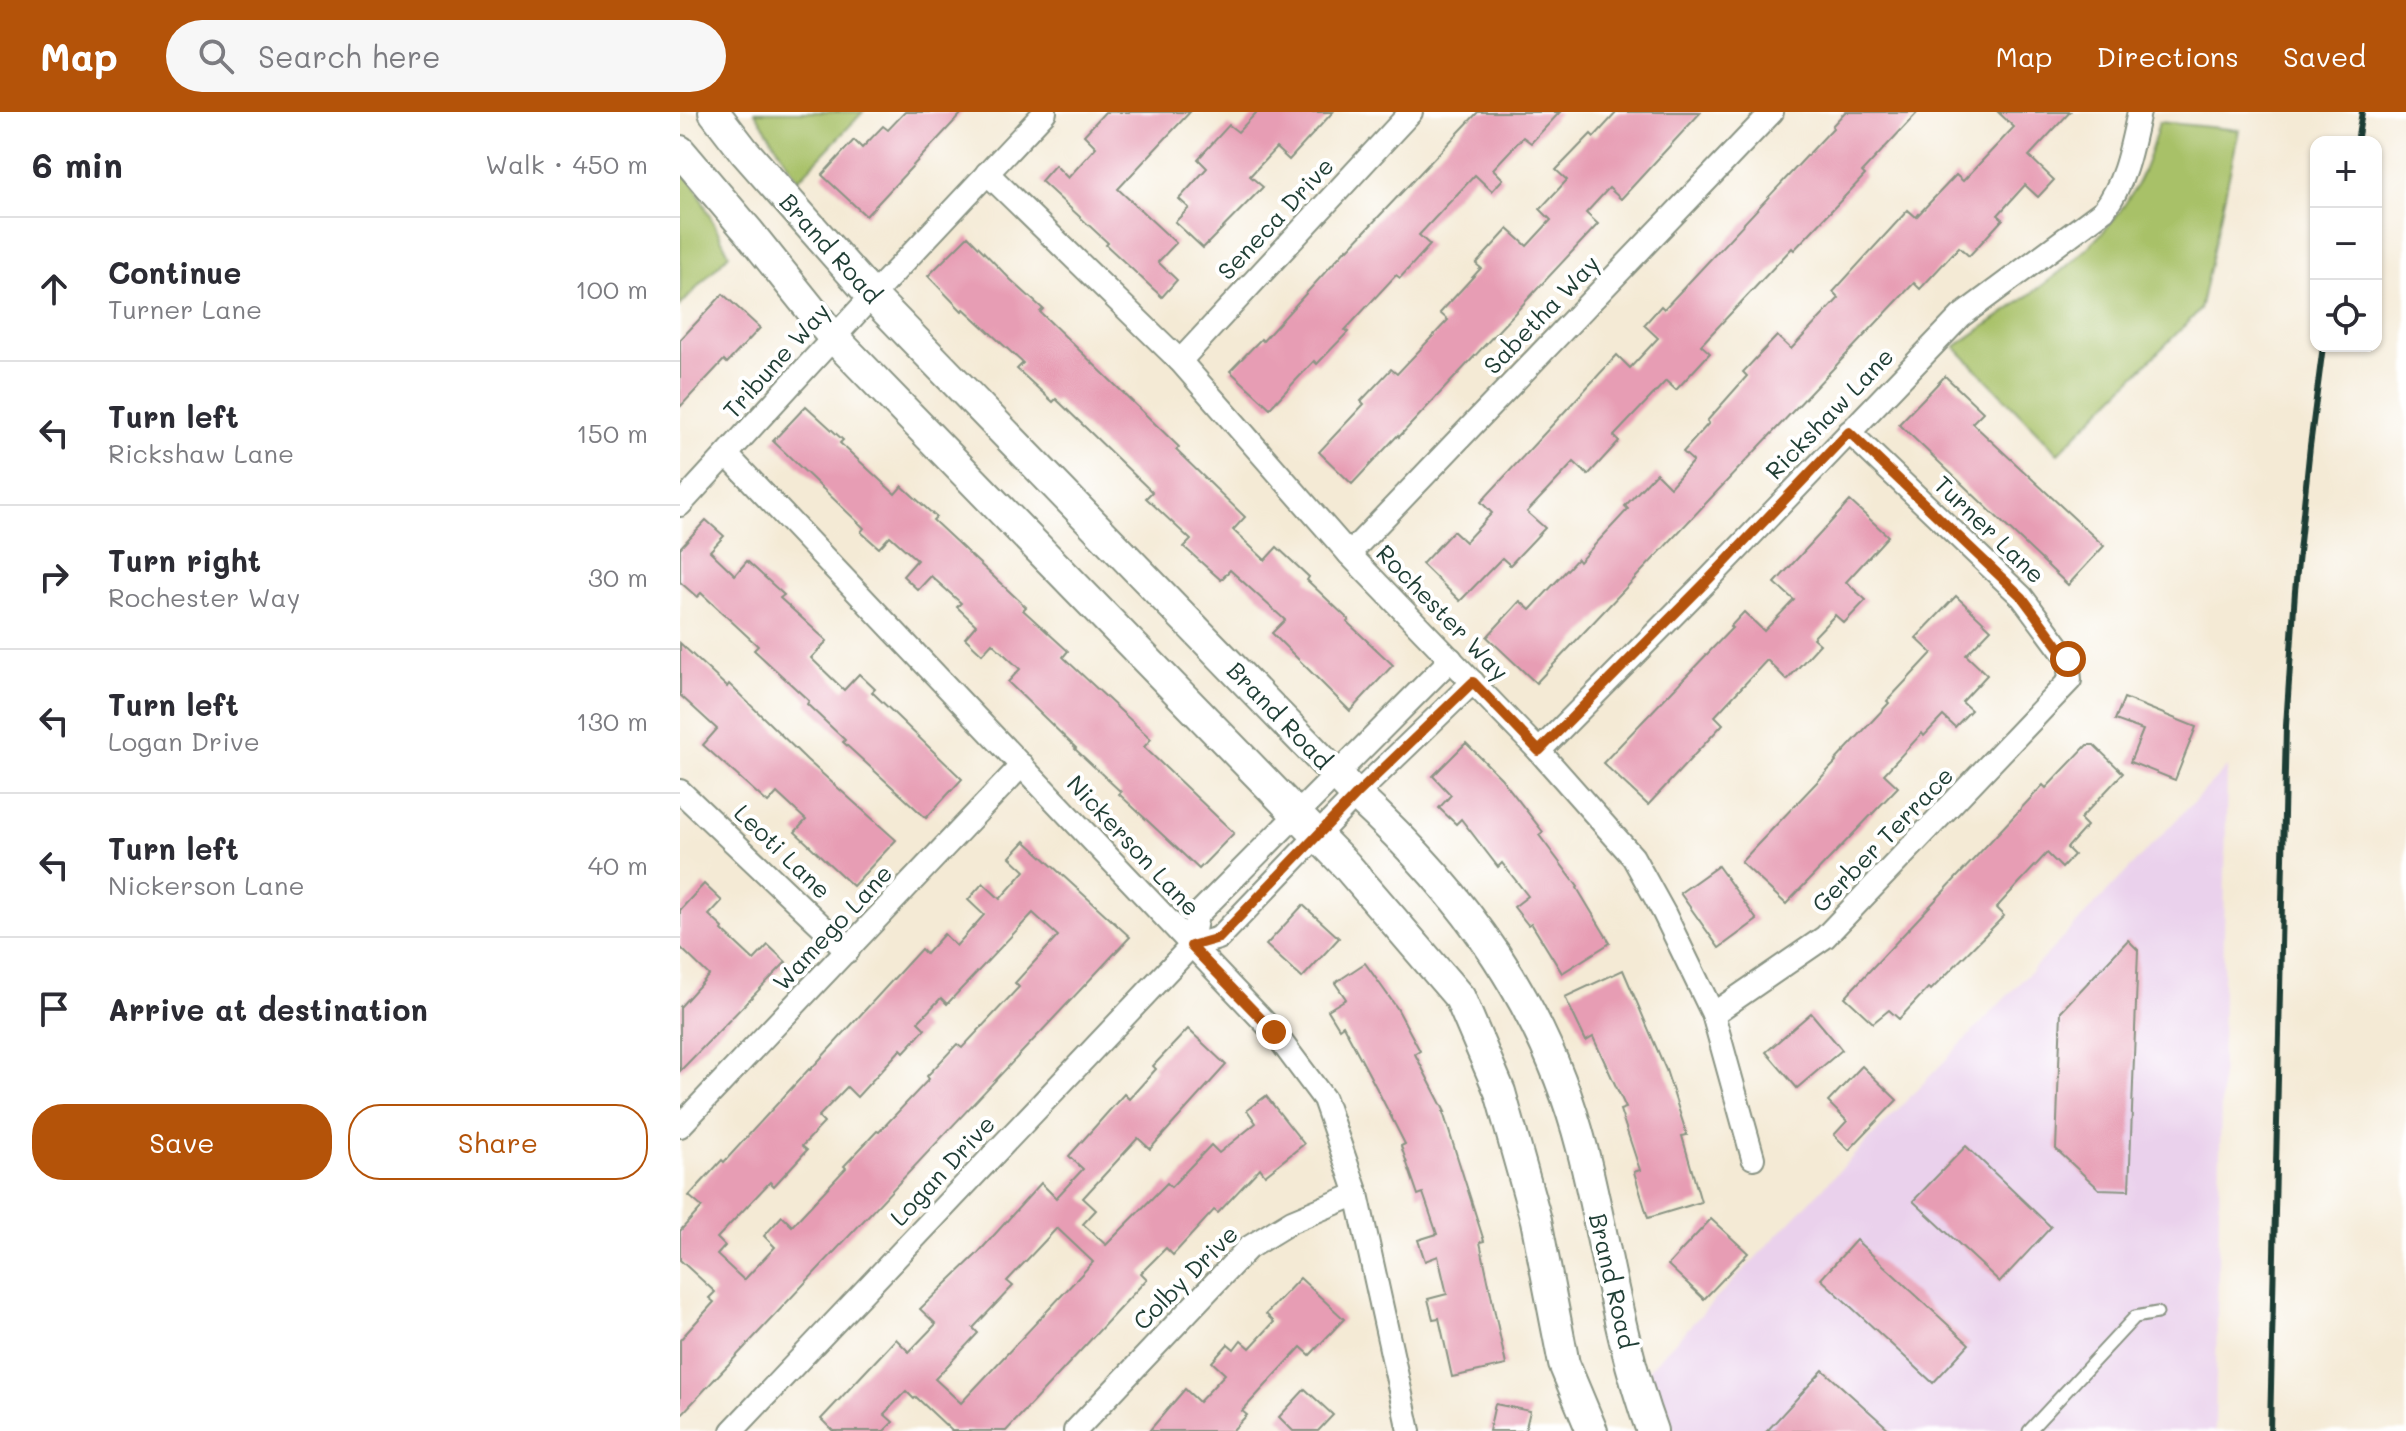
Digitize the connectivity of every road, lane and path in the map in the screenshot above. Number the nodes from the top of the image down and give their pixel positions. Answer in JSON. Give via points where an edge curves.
{"nodes":[{"id":1,"x":714,"y":112,"type":"edge"},
{"id":2,"x":1045,"y":112,"type":"edge"},
{"id":3,"x":1411,"y":112,"type":"edge"},
{"id":4,"x":1772,"y":112,"type":"edge"},
{"id":5,"x":2139,"y":112,"type":"edge"},
{"id":6,"x":680,"y":151,"type":"edge"},
{"id":7,"x":987,"y":173,"type":"junction"},
{"id":8,"x":872,"y":296,"type":"junction"},
{"id":9,"x":833,"y":337,"type":"junction"},
{"id":10,"x":1180,"y":361,"type":"junction"},
{"id":11,"x":1849,"y":432,"type":"junction"},
{"id":12,"x":727,"y":455,"type":"junction"},
{"id":13,"x":680,"y":505,"type":"edge"},
{"id":14,"x":1349,"y":554,"type":"junction"},
{"id":15,"x":1451,"y":659,"type":"junction"},
{"id":16,"x":2070,"y":680,"type":"joint"},
{"id":17,"x":1473,"y":682,"type":"junction"},
{"id":18,"x":1539,"y":751,"type":"junction"},
{"id":19,"x":1022,"y":765,"type":"junction"},
{"id":20,"x":1346,"y":785,"type":"junction"},
{"id":21,"x":680,"y":791,"type":"edge"},
{"id":22,"x":1307,"y":825,"type":"junction"},
{"id":23,"x":1191,"y":946,"type":"junction"},
{"id":24,"x":848,"y":951,"type":"junction"},
{"id":25,"x":1713,"y":1014,"type":"junction"},
{"id":26,"x":680,"y":1125,"type":"edge"},
{"id":27,"x":1753,"y":1158,"type":"dead end"},
{"id":28,"x":1357,"y":1194,"type":"junction"},
{"id":29,"x":2157,"y":1313,"type":"dead end"},
{"id":30,"x":732,"y":1431,"type":"edge"},
{"id":31,"x":1075,"y":1431,"type":"edge"},
{"id":32,"x":1409,"y":1431,"type":"edge"},
{"id":33,"x":1592,"y":1431,"type":"edge"},
{"id":34,"x":1652,"y":1431,"type":"edge"},
{"id":35,"x":2029,"y":1431,"type":"edge"}],
"edges":[{"from":1,"to":8,"type":"main road","name":"Brand Road"},
{"from":2,"to":7,"type":"street","name":"Tribune Way"},
{"from":3,"to":10,"type":"street","name":"Seneca Drive"},
{"from":4,"to":14,"type":"street","name":"Sabetha Way"},
{"from":5,"to":11,"type":"street","name":"Rickshaw Lane","via":[[2124,172],[2104,210],[1961,316]]},
{"from":6,"to":9,"type":"main road","name":"Brand Road"},
{"from":7,"to":8,"type":"street","name":"Tribune Way"},
{"from":7,"to":10,"type":"street","name":"Rochester Way"},
{"from":8,"to":9,"type":"street","name":"Tribune Way"},
{"from":8,"to":20,"type":"main road","name":"Brand Road"},
{"from":9,"to":12,"type":"street","name":"Tribune Way"},
{"from":9,"to":22,"type":"main road","name":"Brand Road"},
{"from":10,"to":14,"type":"street","name":"Rochester Way"},
{"from":11,"to":16,"type":"street","name":"Turner Lane","via":[[2022,597],[2068,659]]},
{"from":11,"to":18,"type":"street","name":"Rickshaw Lane"},
{"from":12,"to":13,"type":"street","name":"Tribune Way"},
{"from":12,"to":19,"type":"street","name":"Nickerson Lane"},
{"from":14,"to":15,"type":"street","name":"Rochester Way"},
{"from":15,"to":17,"type":"street","name":"Rochester Way"},
{"from":15,"to":20,"type":"street","name":"Logan Drive"},
{"from":16,"to":25,"type":"street","name":"Gerber Terrace","via":[[1825,937]]},
{"from":17,"to":18,"type":"street","name":"Rochester Way"},
{"from":17,"to":20,"type":"street","name":"Logan Drive"},
{"from":18,"to":25,"type":"street","name":"Rochester Way","via":[[1633,857]]},
{"from":19,"to":23,"type":"street","name":"Nickerson Lane"},
{"from":19,"to":24,"type":"street","name":"Wamego Lane"},
{"from":20,"to":22,"type":"street","name":"Logan Drive"},
{"from":20,"to":34,"type":"main road","name":"Brand Road","via":[[1396,831],[1479,929],[1518,988],[1555,1064],[1582,1147],[1622,1333]]},
{"from":21,"to":24,"type":"street","name":"Leoti Lane"},
{"from":22,"to":23,"type":"street","name":"Logan Drive","via":[[1219,938]]},
{"from":22,"to":23,"type":"street","name":"Logan Drive","via":[[1197,915]]},
{"from":22,"to":33,"type":"main road","name":"Brand Road","via":[[1460,998],[1500,1092],[1536,1220],[1564,1364]]},
{"from":23,"to":28,"type":"street","name":"Nickerson Lane","via":[[1274,1032],[1324,1099]]},
{"from":23,"to":30,"type":"street","name":"Logan Drive"},
{"from":24,"to":26,"type":"street","name":"Wamego Lane"},
{"from":25,"to":27,"type":"street","name":"Rochester Way"},
{"from":28,"to":31,"type":"street","name":"Colby Drive","via":[[1292,1221],[1248,1248]]},
{"from":28,"to":32,"type":"street","name":"Nickerson Lane"},
{"from":29,"to":35,"type":"lane","via":[[2135,1317]]}]}
